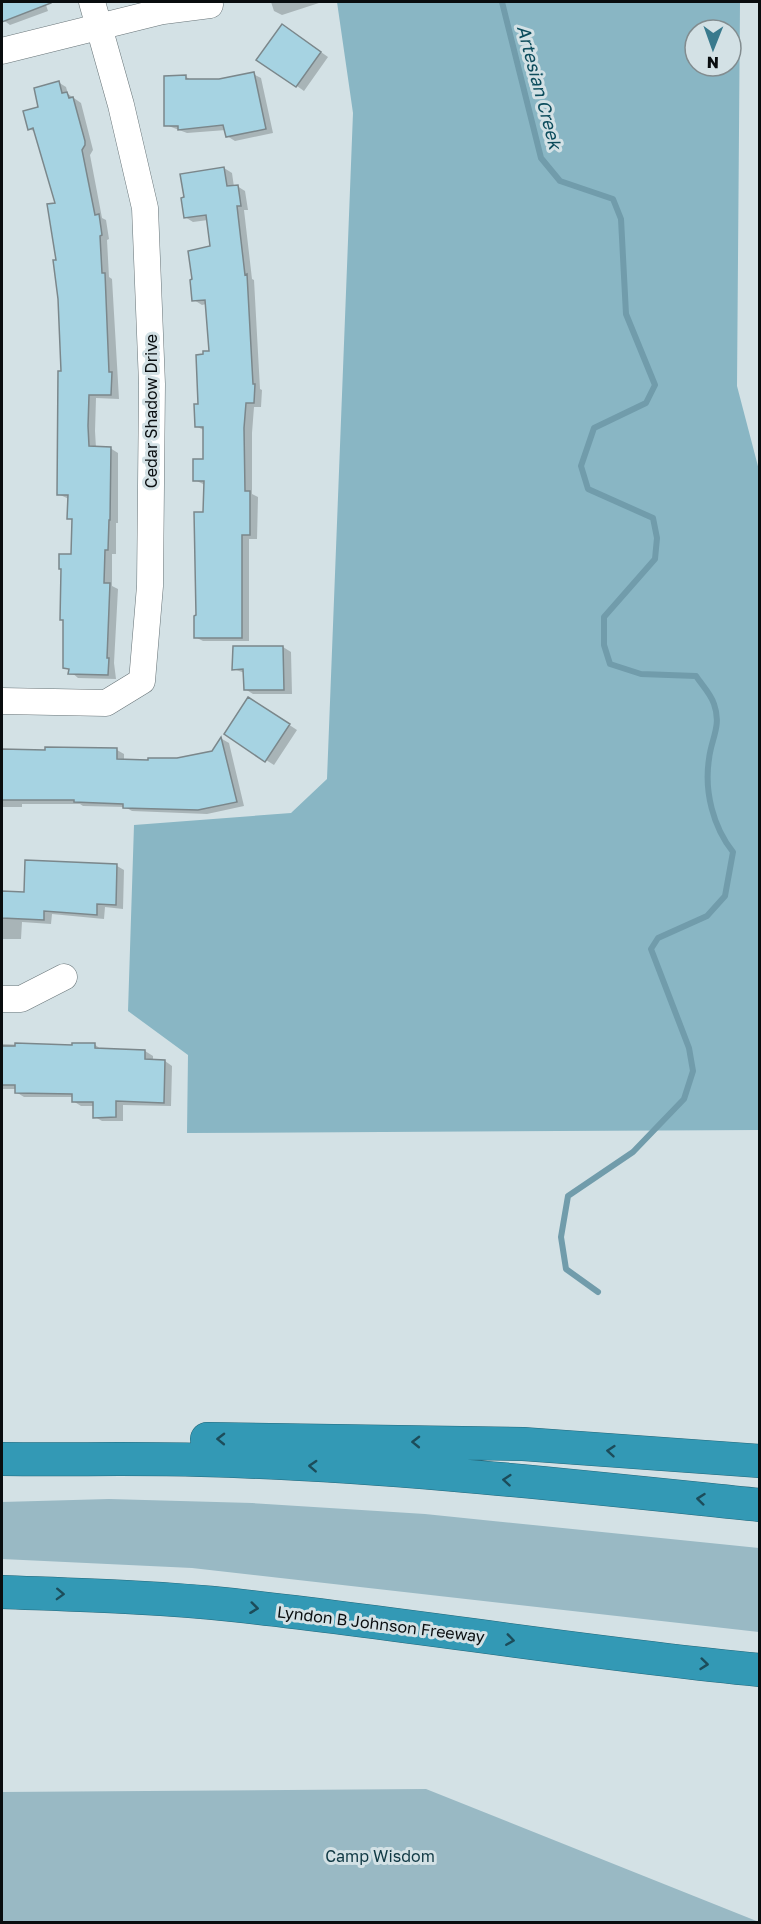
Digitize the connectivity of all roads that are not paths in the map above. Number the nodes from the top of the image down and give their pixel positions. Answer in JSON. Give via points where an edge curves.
{"nodes":[{"id":1,"x":92,"y":2,"type":"edge"},
{"id":2,"x":210,"y":5,"type":"dead end"},
{"id":3,"x":99,"y":26,"type":"junction"},
{"id":4,"x":2,"y":51,"type":"edge"},
{"id":5,"x":2,"y":701,"type":"edge"},
{"id":6,"x":64,"y":977,"type":"dead end"},
{"id":7,"x":2,"y":999,"type":"edge"},
{"id":8,"x":2,"y":1454,"type":"edge"},
{"id":9,"x":2,"y":1459,"type":"edge"},
{"id":10,"x":759,"y":1461,"type":"edge"},
{"id":11,"x":759,"y":1506,"type":"edge"},
{"id":12,"x":2,"y":1592,"type":"edge"},
{"id":13,"x":759,"y":1670,"type":"edge"}],
"edges":[{"from":1,"to":3,"type":"street","name":"Cedar Shadow Drive"},
{"from":2,"to":3,"type":"street"},
{"from":3,"to":4,"type":"street"},
{"from":3,"to":5,"type":"street","name":"Cedar Shadow Drive","via":[[145,208],[152,384],[150,586],[142,681],[106,703]]},
{"from":6,"to":7,"type":"street","via":[[21,999]]},
{"from":10,"to":8,"type":"highway","one_way":true,"via":[[523,1444],[182,1438]]},
{"from":11,"to":9,"type":"highway","one_way":true,"via":[[376,1469],[202,1460]]},
{"from":12,"to":13,"type":"highway","name":"Lyndon B Johnson Freeway","one_way":true,"via":[[230,1605]]}]}
